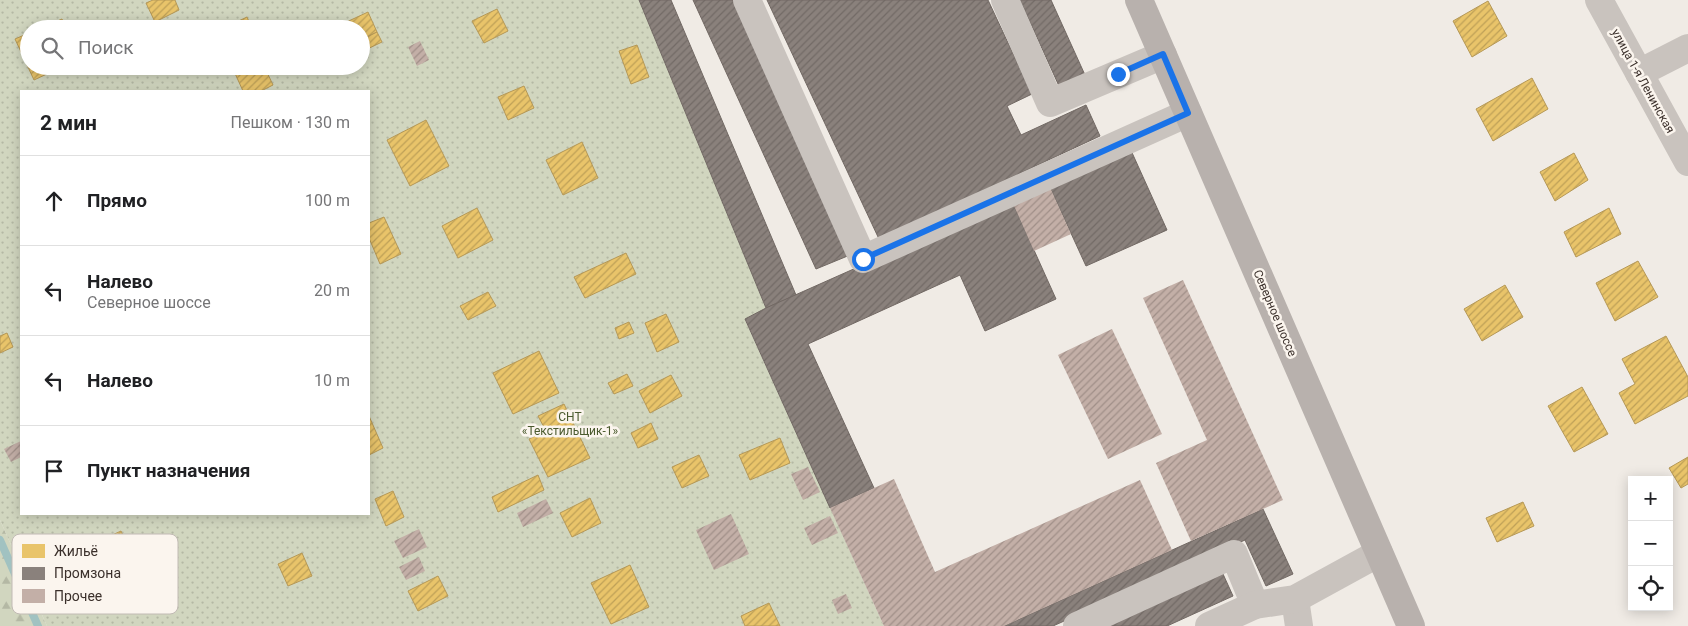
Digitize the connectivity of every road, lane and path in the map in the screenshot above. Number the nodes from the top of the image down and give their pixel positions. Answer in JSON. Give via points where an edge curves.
{"nodes":[{"id":1,"x":747,"y":0,"type":"edge"},
{"id":2,"x":1005,"y":0,"type":"edge"},
{"id":3,"x":1139,"y":0,"type":"edge"},
{"id":4,"x":1599,"y":0,"type":"edge"},
{"id":5,"x":1688,"y":48,"type":"edge"},
{"id":6,"x":1163,"y":54,"type":"junction"},
{"id":7,"x":1639,"y":73,"type":"junction"},
{"id":8,"x":1188,"y":113,"type":"junction"},
{"id":9,"x":1688,"y":162,"type":"edge"},
{"id":10,"x":1379,"y":553,"type":"junction"},
{"id":11,"x":1295,"y":599,"type":"junction"},
{"id":12,"x":1255,"y":605,"type":"junction"},
{"id":13,"x":1077,"y":626,"type":"edge"},
{"id":14,"x":1208,"y":626,"type":"edge"},
{"id":15,"x":1299,"y":626,"type":"edge"},
{"id":16,"x":1411,"y":626,"type":"edge"}],
"edges":[{"from":1,"to":8,"type":"street","via":[[863,259]]},
{"from":2,"to":6,"type":"street","via":[[1050,103]]},
{"from":3,"to":6,"type":"main road","name":"Северное шоссе"},
{"from":4,"to":7,"type":"street","name":"улица 1-я Ленинская"},
{"from":5,"to":7,"type":"street"},
{"from":6,"to":8,"type":"main road","name":"Северное шоссе"},
{"from":7,"to":9,"type":"street","name":"улица 1-я Ленинская"},
{"from":8,"to":10,"type":"main road","name":"Северное шоссе"},
{"from":10,"to":11,"type":"street"},
{"from":10,"to":16,"type":"main road","name":"Северное шоссе"},
{"from":11,"to":12,"type":"street"},
{"from":11,"to":15,"type":"street"},
{"from":12,"to":13,"type":"street","via":[[1234,554]]},
{"from":12,"to":14,"type":"street"}]}
